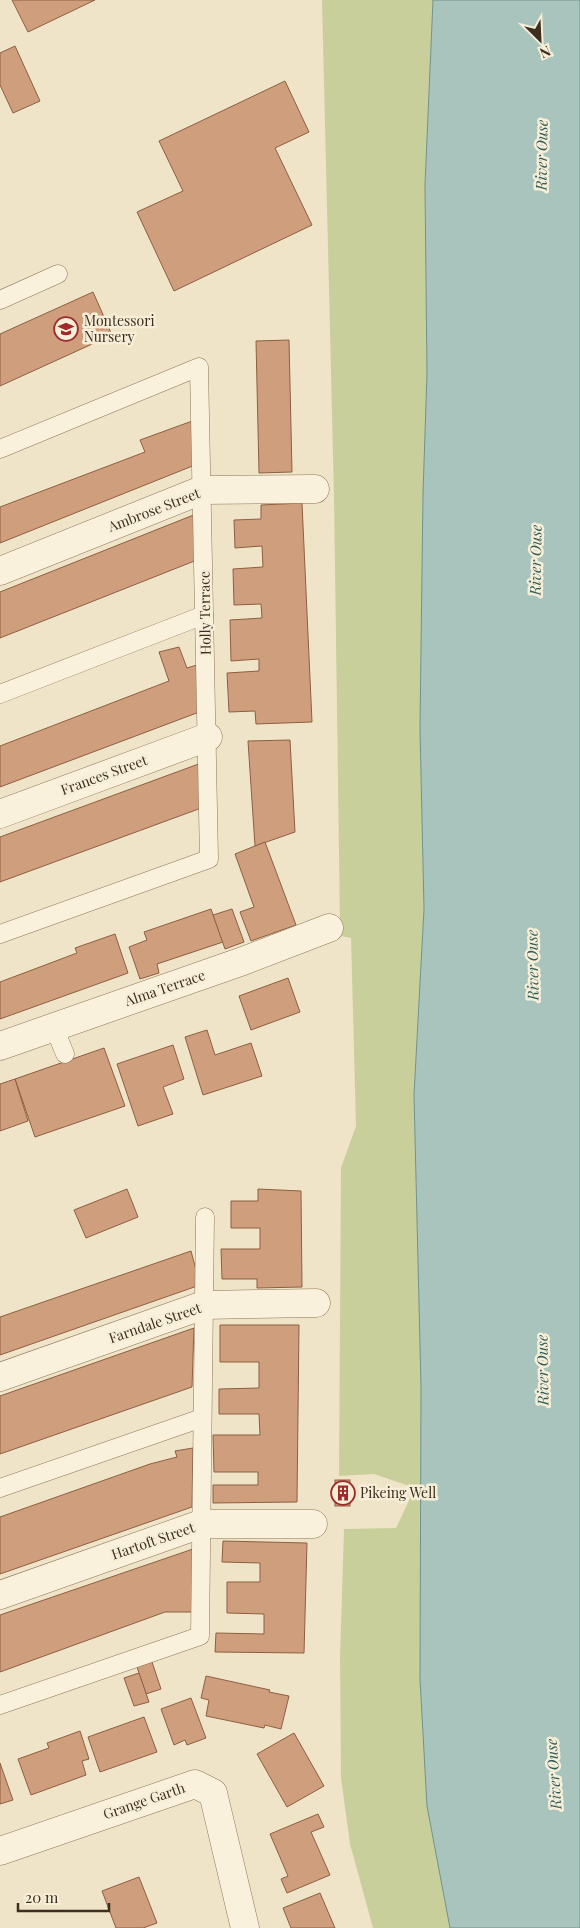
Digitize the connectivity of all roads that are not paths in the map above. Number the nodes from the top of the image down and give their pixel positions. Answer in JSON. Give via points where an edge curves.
{"nodes":[{"id":1,"x":58,"y":274,"type":"dead end"},
{"id":2,"x":0,"y":300,"type":"edge"},
{"id":3,"x":0,"y":449,"type":"edge"},
{"id":4,"x":316,"y":489,"type":"dead end"},
{"id":5,"x":202,"y":490,"type":"junction"},
{"id":6,"x":0,"y":571,"type":"edge"},
{"id":7,"x":204,"y":614,"type":"junction"},
{"id":8,"x":0,"y":694,"type":"edge"},
{"id":9,"x":208,"y":737,"type":"junction"},
{"id":10,"x":0,"y":814,"type":"edge"},
{"id":11,"x":329,"y":928,"type":"dead end"},
{"id":12,"x":0,"y":934,"type":"edge"},
{"id":13,"x":54,"y":1027,"type":"junction"},
{"id":14,"x":0,"y":1046,"type":"edge"},
{"id":15,"x":65,"y":1054,"type":"dead end"},
{"id":16,"x":205,"y":1217,"type":"dead end"},
{"id":17,"x":316,"y":1303,"type":"dead end"},
{"id":18,"x":204,"y":1305,"type":"junction"},
{"id":19,"x":0,"y":1377,"type":"edge"},
{"id":20,"x":202,"y":1418,"type":"junction"},
{"id":21,"x":0,"y":1488,"type":"edge"},
{"id":22,"x":201,"y":1524,"type":"junction"},
{"id":23,"x":313,"y":1524,"type":"dead end"},
{"id":24,"x":0,"y":1595,"type":"edge"},
{"id":25,"x":0,"y":1705,"type":"edge"},
{"id":26,"x":0,"y":1850,"type":"edge"},
{"id":27,"x":245,"y":1928,"type":"edge"}],
"edges":[{"from":1,"to":2,"type":"lane"},
{"from":3,"to":5,"type":"lane","name":"Holly Terrace","via":[[199,367]]},
{"from":4,"to":5,"type":"street","name":"Ambrose Street"},
{"from":5,"to":6,"type":"street","name":"Ambrose Street"},
{"from":5,"to":7,"type":"lane","name":"Holly Terrace"},
{"from":7,"to":8,"type":"lane"},
{"from":7,"to":9,"type":"lane","name":"Holly Terrace"},
{"from":9,"to":10,"type":"street","name":"Frances Street"},
{"from":9,"to":12,"type":"lane","name":"Holly Terrace","via":[[210,859]]},
{"from":11,"to":13,"type":"street","name":"Alma Terrace"},
{"from":13,"to":14,"type":"street","name":"Alma Terrace"},
{"from":13,"to":15,"type":"lane"},
{"from":16,"to":18,"type":"lane"},
{"from":17,"to":18,"type":"street","name":"Farndale Street"},
{"from":18,"to":19,"type":"street","name":"Farndale Street"},
{"from":18,"to":20,"type":"lane"},
{"from":20,"to":21,"type":"lane"},
{"from":20,"to":22,"type":"lane"},
{"from":22,"to":23,"type":"street","name":"Hartoft Street"},
{"from":22,"to":24,"type":"street","name":"Hartoft Street"},
{"from":22,"to":25,"type":"lane","via":[[200,1636]]},
{"from":26,"to":27,"type":"street","name":"Grange Garth","via":[[195,1784],[213,1793]]}]}
